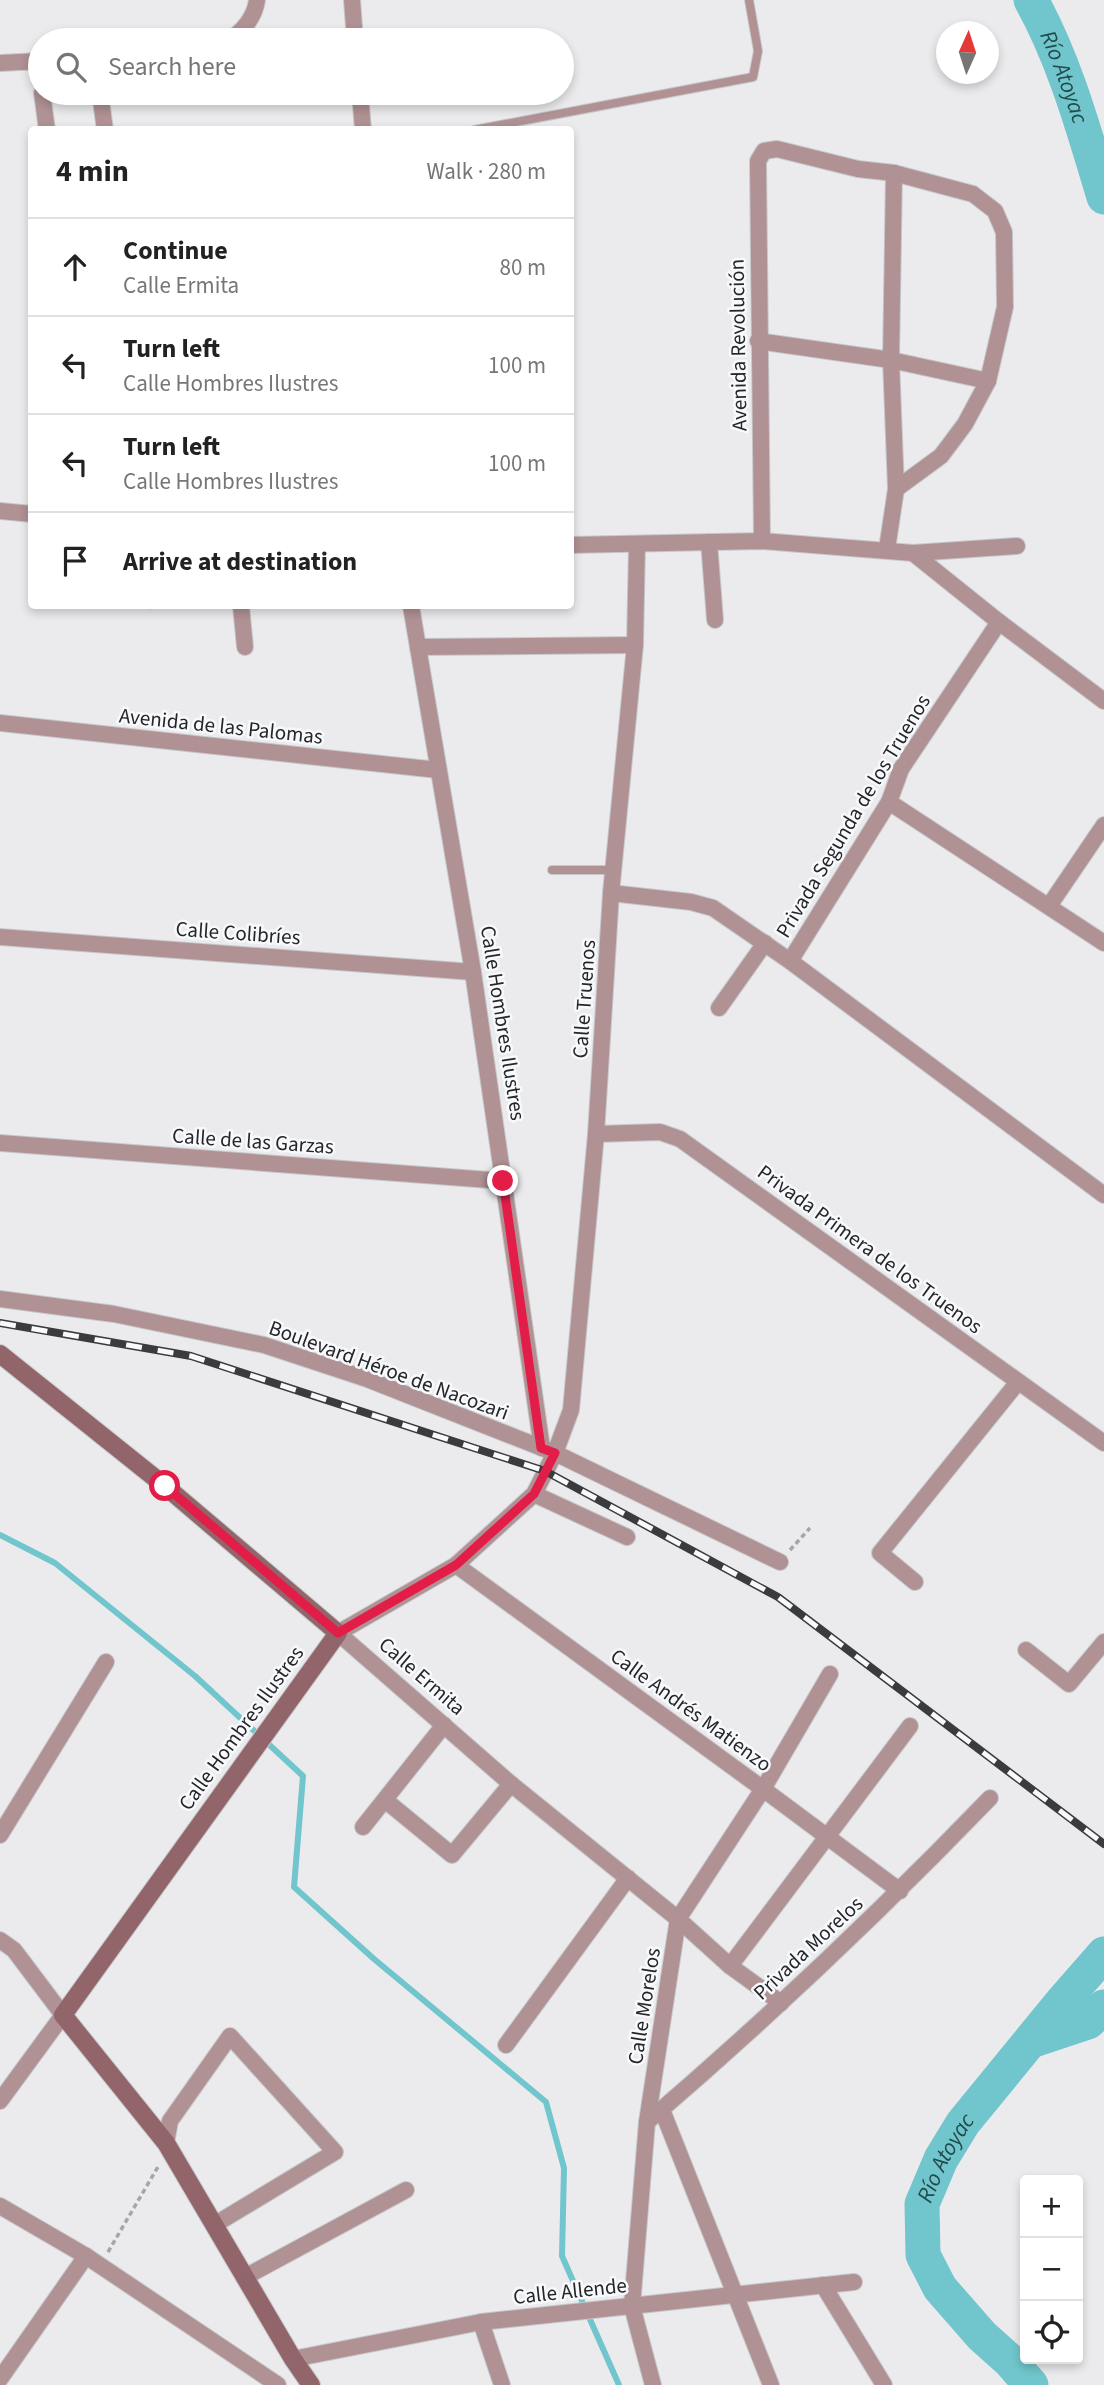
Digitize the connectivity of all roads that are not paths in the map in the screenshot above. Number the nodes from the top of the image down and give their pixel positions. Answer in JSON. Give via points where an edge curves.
{"nodes":[{"id":1,"x":257,"y":0,"type":"edge"},
{"id":2,"x":352,"y":0,"type":"edge"},
{"id":3,"x":748,"y":0,"type":"edge"},
{"id":4,"x":243,"y":28,"type":"edge"},
{"id":5,"x":354,"y":28,"type":"edge"},
{"id":6,"x":28,"y":62,"type":"edge"},
{"id":7,"x":0,"y":63,"type":"edge"},
{"id":8,"x":44,"y":105,"type":"edge"},
{"id":9,"x":102,"y":105,"type":"edge"},
{"id":10,"x":361,"y":105,"type":"edge"},
{"id":11,"x":46,"y":126,"type":"edge"},
{"id":12,"x":104,"y":126,"type":"edge"},
{"id":13,"x":363,"y":126,"type":"edge"},
{"id":14,"x":495,"y":126,"type":"edge"},
{"id":15,"x":894,"y":173,"type":"junction"},
{"id":16,"x":758,"y":341,"type":"junction"},
{"id":17,"x":891,"y":359,"type":"junction"},
{"id":18,"x":988,"y":381,"type":"junction"},
{"id":19,"x":896,"y":489,"type":"junction"},
{"id":20,"x":0,"y":511,"type":"edge"},
{"id":21,"x":28,"y":514,"type":"edge"},
{"id":22,"x":762,"y":541,"type":"junction"},
{"id":23,"x":709,"y":542,"type":"junction"},
{"id":24,"x":637,"y":544,"type":"junction"},
{"id":25,"x":574,"y":545,"type":"edge"},
{"id":26,"x":1017,"y":546,"type":"dead end"},
{"id":27,"x":887,"y":550,"type":"junction"},
{"id":28,"x":913,"y":553,"type":"junction"},
{"id":29,"x":241,"y":609,"type":"edge"},
{"id":30,"x":412,"y":609,"type":"edge"},
{"id":31,"x":715,"y":620,"type":"dead end"},
{"id":32,"x":999,"y":622,"type":"junction"},
{"id":33,"x":635,"y":645,"type":"junction"},
{"id":34,"x":245,"y":647,"type":"dead end"},
{"id":35,"x":418,"y":647,"type":"junction"},
{"id":36,"x":1104,"y":701,"type":"edge"},
{"id":37,"x":0,"y":723,"type":"edge"},
{"id":38,"x":438,"y":770,"type":"junction"},
{"id":39,"x":889,"y":802,"type":"junction"},
{"id":40,"x":1104,"y":825,"type":"edge"},
{"id":41,"x":552,"y":870,"type":"dead end"},
{"id":42,"x":613,"y":870,"type":"junction"},
{"id":43,"x":611,"y":893,"type":"junction"},
{"id":44,"x":1049,"y":906,"type":"junction"},
{"id":45,"x":0,"y":937,"type":"edge"},
{"id":46,"x":765,"y":943,"type":"junction"},
{"id":47,"x":1104,"y":943,"type":"edge"},
{"id":48,"x":790,"y":961,"type":"junction"},
{"id":49,"x":473,"y":972,"type":"junction"},
{"id":50,"x":719,"y":1009,"type":"dead end"},
{"id":51,"x":596,"y":1134,"type":"junction"},
{"id":52,"x":0,"y":1143,"type":"edge"},
{"id":53,"x":503,"y":1181,"type":"junction"},
{"id":54,"x":1104,"y":1195,"type":"edge"},
{"id":55,"x":0,"y":1299,"type":"edge"},
{"id":56,"x":1,"y":1353,"type":"edge"},
{"id":57,"x":1018,"y":1382,"type":"junction"},
{"id":58,"x":1103,"y":1442,"type":"edge"},
{"id":59,"x":548,"y":1451,"type":"junction"},
{"id":60,"x":534,"y":1494,"type":"junction"},
{"id":61,"x":627,"y":1537,"type":"dead end"},
{"id":62,"x":780,"y":1562,"type":"road end"},
{"id":63,"x":456,"y":1565,"type":"junction"},
{"id":64,"x":915,"y":1583,"type":"dead end"},
{"id":65,"x":338,"y":1633,"type":"junction"},
{"id":66,"x":1104,"y":1642,"type":"edge"},
{"id":67,"x":1026,"y":1650,"type":"dead end"},
{"id":68,"x":106,"y":1662,"type":"dead end"},
{"id":69,"x":830,"y":1674,"type":"dead end"},
{"id":70,"x":444,"y":1725,"type":"junction"},
{"id":71,"x":910,"y":1726,"type":"dead end"},
{"id":72,"x":511,"y":1784,"type":"junction"},
{"id":73,"x":763,"y":1788,"type":"junction"},
{"id":74,"x":990,"y":1798,"type":"dead end"},
{"id":75,"x":385,"y":1800,"type":"junction"},
{"id":76,"x":363,"y":1827,"type":"dead end"},
{"id":77,"x":0,"y":1835,"type":"edge"},
{"id":78,"x":826,"y":1836,"type":"junction"},
{"id":79,"x":628,"y":1878,"type":"junction"},
{"id":80,"x":900,"y":1891,"type":"junction"},
{"id":81,"x":678,"y":1919,"type":"junction"},
{"id":82,"x":0,"y":1940,"type":"edge"},
{"id":83,"x":730,"y":1966,"type":"junction"},
{"id":84,"x":781,"y":2003,"type":"junction"},
{"id":85,"x":63,"y":2015,"type":"junction"},
{"id":86,"x":506,"y":2045,"type":"dead end"},
{"id":87,"x":0,"y":2101,"type":"edge"},
{"id":88,"x":662,"y":2110,"type":"junction"},
{"id":89,"x":647,"y":2122,"type":"junction"},
{"id":90,"x":166,"y":2143,"type":"junction"},
{"id":91,"x":406,"y":2190,"type":"dead end"},
{"id":92,"x":0,"y":2206,"type":"edge"},
{"id":93,"x":214,"y":2225,"type":"junction"},
{"id":94,"x":86,"y":2256,"type":"junction"},
{"id":95,"x":245,"y":2277,"type":"junction"},
{"id":96,"x":854,"y":2282,"type":"dead end"},
{"id":97,"x":823,"y":2285,"type":"junction"},
{"id":98,"x":736,"y":2296,"type":"junction"},
{"id":99,"x":632,"y":2306,"type":"junction"},
{"id":100,"x":481,"y":2322,"type":"junction"},
{"id":101,"x":293,"y":2359,"type":"junction"},
{"id":102,"x":6,"y":2380,"type":"edge"},
{"id":103,"x":278,"y":2385,"type":"edge"},
{"id":104,"x":311,"y":2385,"type":"edge"},
{"id":105,"x":502,"y":2385,"type":"edge"},
{"id":106,"x":653,"y":2385,"type":"edge"},
{"id":107,"x":771,"y":2385,"type":"edge"},
{"id":108,"x":884,"y":2385,"type":"edge"}],
"edges":[{"from":1,"to":4,"type":"street"},
{"from":2,"to":5,"type":"street"},
{"from":3,"to":14,"type":"lane","via":[[758,51],[753,77]]},
{"from":6,"to":7,"type":"street"},
{"from":8,"to":11,"type":"street"},
{"from":9,"to":12,"type":"street"},
{"from":10,"to":13,"type":"street"},
{"from":15,"to":16,"type":"street","name":"Avenida Revolución","via":[[776,149],[764,151],[758,161]]},
{"from":15,"to":17,"type":"street"},
{"from":15,"to":18,"type":"street","via":[[973,194],[995,211],[1004,232],[1005,307]]},
{"from":16,"to":17,"type":"street"},
{"from":16,"to":22,"type":"street","name":"Avenida Revolución"},
{"from":17,"to":18,"type":"street"},
{"from":17,"to":19,"type":"street"},
{"from":18,"to":19,"type":"street","via":[[941,456]]},
{"from":19,"to":27,"type":"street"},
{"from":20,"to":21,"type":"street"},
{"from":22,"to":23,"type":"street"},
{"from":22,"to":27,"type":"street"},
{"from":23,"to":24,"type":"street"},
{"from":23,"to":31,"type":"street"},
{"from":24,"to":25,"type":"street"},
{"from":24,"to":33,"type":"street","name":"Calle Truenos"},
{"from":26,"to":28,"type":"street"},
{"from":27,"to":28,"type":"street"},
{"from":28,"to":32,"type":"street"},
{"from":29,"to":34,"type":"street"},
{"from":30,"to":35,"type":"street","name":"Calle Hombres Ilustres"},
{"from":32,"to":36,"type":"street"},
{"from":32,"to":39,"type":"street","name":"Privada Segunda de los Truenos","via":[[901,769]]},
{"from":33,"to":35,"type":"street"},
{"from":33,"to":42,"type":"street","name":"Calle Truenos"},
{"from":35,"to":38,"type":"street","name":"Calle Hombres Ilustres"},
{"from":37,"to":38,"type":"street","name":"Avenida de las Palomas"},
{"from":38,"to":49,"type":"street","name":"Calle Hombres Ilustres"},
{"from":39,"to":44,"type":"street"},
{"from":39,"to":48,"type":"street","name":"Privada Segunda de los Truenos"},
{"from":40,"to":44,"type":"street"},
{"from":41,"to":42,"type":"lane"},
{"from":42,"to":43,"type":"street","name":"Calle Truenos"},
{"from":43,"to":46,"type":"street","name":"Privada Segunda de los Truenos","via":[[713,908]]},
{"from":43,"to":51,"type":"street","name":"Calle Truenos"},
{"from":44,"to":47,"type":"street"},
{"from":45,"to":49,"type":"street","name":"Calle Colibríes"},
{"from":46,"to":48,"type":"street","name":"Privada Segunda de los Truenos"},
{"from":46,"to":50,"type":"street"},
{"from":48,"to":54,"type":"street","name":"Privada Segunda de los Truenos"},
{"from":49,"to":53,"type":"street","name":"Calle Hombres Ilustres"},
{"from":51,"to":57,"type":"street","name":"Privada Primera de los Truenos","via":[[660,1132],[680,1139]]},
{"from":51,"to":59,"type":"street","name":"Calle Truenos","via":[[571,1410]]},
{"from":52,"to":53,"type":"street","name":"Calle de las Garzas"},
{"from":53,"to":59,"type":"street","name":"Calle Hombres Ilustres"},
{"from":55,"to":59,"type":"street","name":"Boulevard Héroe de Nacozari","via":[[114,1314],[264,1345],[367,1379]]},
{"from":56,"to":65,"type":"street","name":"Calle Ermita"},
{"from":57,"to":58,"type":"street","name":"Privada Primera de los Truenos"},
{"from":57,"to":64,"type":"street","via":[[880,1553]]},
{"from":59,"to":60,"type":"street","name":"Calle Hombres Ilustres"},
{"from":59,"to":62,"type":"street","name":"Boulevard Héroe de Nacozari"},
{"from":60,"to":61,"type":"street"},
{"from":60,"to":63,"type":"street","name":"Calle Hombres Ilustres"},
{"from":63,"to":65,"type":"street","name":"Calle Hombres Ilustres"},
{"from":63,"to":73,"type":"street","name":"Calle Andrés Matienzo"},
{"from":65,"to":70,"type":"street","name":"Calle Ermita"},
{"from":65,"to":85,"type":"street","name":"Calle Hombres Ilustres"},
{"from":66,"to":67,"type":"street","via":[[1069,1684]]},
{"from":68,"to":77,"type":"street"},
{"from":69,"to":73,"type":"street","name":"Calle Morelos"},
{"from":70,"to":72,"type":"street","name":"Calle Ermita"},
{"from":70,"to":75,"type":"street"},
{"from":71,"to":78,"type":"street"},
{"from":72,"to":75,"type":"street","via":[[452,1855]]},
{"from":72,"to":79,"type":"street","name":"Calle Ermita"},
{"from":73,"to":78,"type":"street","name":"Calle Andrés Matienzo"},
{"from":73,"to":81,"type":"street","name":"Calle Morelos"},
{"from":74,"to":80,"type":"street","name":"Privada Morelos"},
{"from":75,"to":76,"type":"street"},
{"from":78,"to":80,"type":"street","name":"Calle Andrés Matienzo"},
{"from":78,"to":83,"type":"street"},
{"from":79,"to":81,"type":"street","name":"Calle Ermita"},
{"from":79,"to":86,"type":"street"},
{"from":80,"to":84,"type":"street","name":"Privada Morelos"},
{"from":81,"to":83,"type":"street","name":"Calle Ermita"},
{"from":81,"to":89,"type":"street","name":"Calle Morelos"},
{"from":82,"to":85,"type":"street","via":[[14,1950]]},
{"from":83,"to":84,"type":"street","name":"Calle Ermita"},
{"from":84,"to":88,"type":"street","name":"Privada Morelos"},
{"from":85,"to":87,"type":"street","name":"Calle Hombres Ilustres"},
{"from":85,"to":90,"type":"street"},
{"from":88,"to":89,"type":"street","name":"Privada Morelos"},
{"from":88,"to":98,"type":"street"},
{"from":89,"to":99,"type":"street","name":"Calle Morelos"},
{"from":90,"to":93,"type":"street"},
{"from":90,"to":93,"type":"street","via":[[170,2121],[230,2036],[335,2152]]},
{"from":91,"to":95,"type":"street"},
{"from":92,"to":94,"type":"street"},
{"from":93,"to":95,"type":"street"},
{"from":94,"to":102,"type":"street"},
{"from":94,"to":103,"type":"street"},
{"from":95,"to":101,"type":"street"},
{"from":96,"to":97,"type":"street","name":"Calle Allende"},
{"from":97,"to":98,"type":"street","name":"Calle Allende"},
{"from":97,"to":108,"type":"street"},
{"from":98,"to":99,"type":"street","name":"Calle Allende"},
{"from":98,"to":107,"type":"street"},
{"from":99,"to":100,"type":"street","name":"Calle Allende"},
{"from":99,"to":106,"type":"street","name":"Calle Morelos"},
{"from":100,"to":101,"type":"street","name":"Calle Allende"},
{"from":100,"to":105,"type":"street"},
{"from":101,"to":104,"type":"street"}]}
